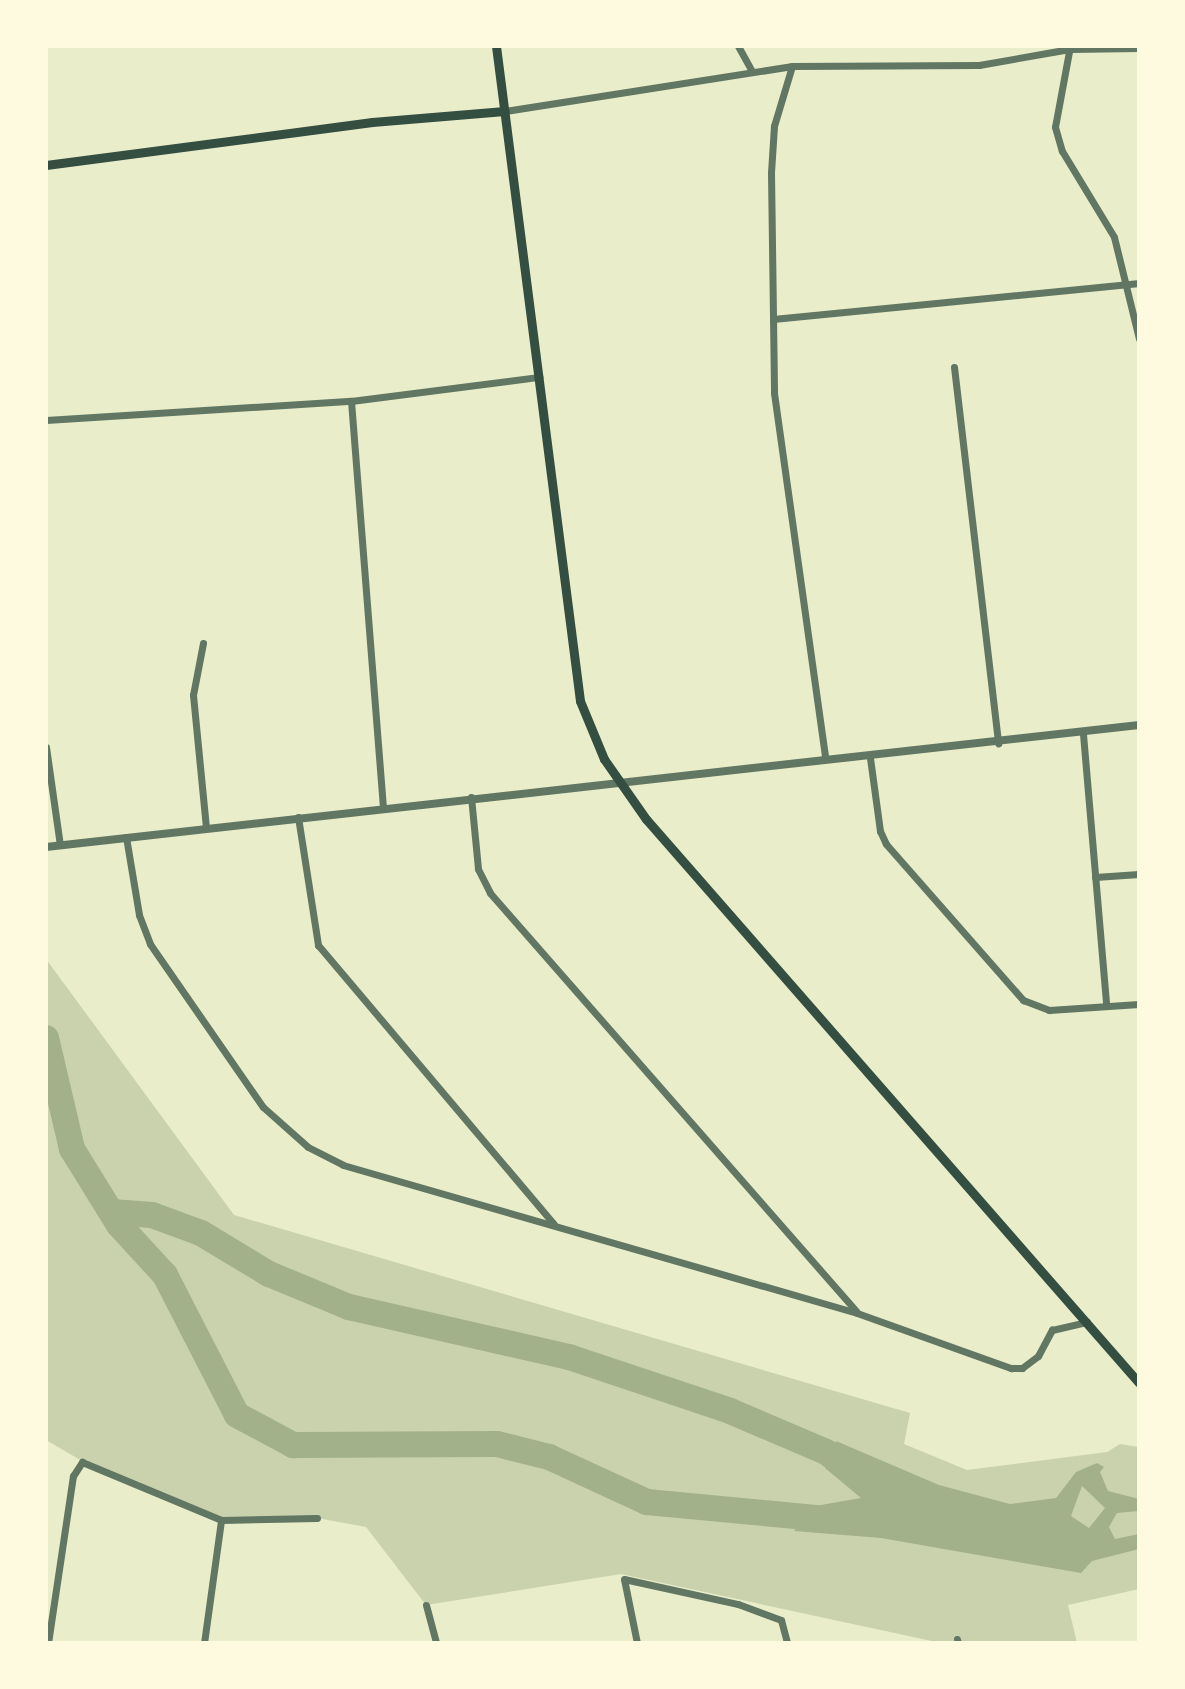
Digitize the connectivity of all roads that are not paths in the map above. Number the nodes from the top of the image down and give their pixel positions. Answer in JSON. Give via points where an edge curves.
{"nodes":[{"id":1,"x":496,"y":46,"type":"edge"},
{"id":2,"x":738,"y":46,"type":"edge"},
{"id":3,"x":1070,"y":47,"type":"edge"},
{"id":4,"x":1139,"y":48,"type":"edge"},
{"id":5,"x":792,"y":66,"type":"junction"},
{"id":6,"x":752,"y":71,"type":"junction"},
{"id":7,"x":505,"y":111,"type":"junction"},
{"id":8,"x":46,"y":165,"type":"edge"},
{"id":9,"x":1139,"y":283,"type":"edge"},
{"id":10,"x":1128,"y":284,"type":"junction"},
{"id":11,"x":773,"y":319,"type":"junction"},
{"id":12,"x":1139,"y":339,"type":"edge"},
{"id":13,"x":954,"y":367,"type":"dead end"},
{"id":14,"x":539,"y":377,"type":"junction"},
{"id":15,"x":351,"y":401,"type":"junction"},
{"id":16,"x":46,"y":420,"type":"edge"},
{"id":17,"x":203,"y":643,"type":"dead end"},
{"id":18,"x":1139,"y":725,"type":"edge"},
{"id":19,"x":1083,"y":734,"type":"junction"},
{"id":20,"x":998,"y":743,"type":"junction"},
{"id":21,"x":46,"y":747,"type":"edge"},
{"id":22,"x":825,"y":758,"type":"junction"},
{"id":23,"x":870,"y":758,"type":"junction"},
{"id":24,"x":619,"y":780,"type":"junction"},
{"id":25,"x":471,"y":797,"type":"junction"},
{"id":26,"x":383,"y":807,"type":"junction"},
{"id":27,"x":298,"y":817,"type":"junction"},
{"id":28,"x":206,"y":828,"type":"junction"},
{"id":29,"x":126,"y":837,"type":"junction"},
{"id":30,"x":60,"y":845,"type":"junction"},
{"id":31,"x":46,"y":847,"type":"edge"},
{"id":32,"x":1139,"y":874,"type":"edge"},
{"id":33,"x":1095,"y":877,"type":"junction"},
{"id":34,"x":1139,"y":1004,"type":"edge"},
{"id":35,"x":1106,"y":1005,"type":"junction"},
{"id":36,"x":556,"y":1226,"type":"junction"},
{"id":37,"x":857,"y":1313,"type":"junction"},
{"id":38,"x":1089,"y":1321,"type":"junction"},
{"id":39,"x":1139,"y":1383,"type":"edge"},
{"id":40,"x":317,"y":1518,"type":"dead end"},
{"id":41,"x":221,"y":1520,"type":"junction"},
{"id":42,"x":426,"y":1605,"type":"dead end"},
{"id":43,"x":48,"y":1643,"type":"edge"},
{"id":44,"x":204,"y":1643,"type":"edge"},
{"id":45,"x":436,"y":1643,"type":"edge"},
{"id":46,"x":637,"y":1643,"type":"edge"},
{"id":47,"x":787,"y":1643,"type":"edge"}],
"edges":[{"from":1,"to":7,"type":"main road"},
{"from":2,"to":6,"type":"street"},
{"from":3,"to":4,"type":"street"},
{"from":3,"to":5,"type":"street","via":[[979,65]]},
{"from":3,"to":10,"type":"street","via":[[1055,127],[1062,151],[1102,212]]},
{"from":5,"to":6,"type":"street"},
{"from":5,"to":11,"type":"street","via":[[774,126]]},
{"from":6,"to":7,"type":"street"},
{"from":7,"to":8,"type":"main road","via":[[372,122]]},
{"from":7,"to":14,"type":"main road"},
{"from":9,"to":10,"type":"street"},
{"from":10,"to":11,"type":"street"},
{"from":10,"to":12,"type":"street"},
{"from":11,"to":22,"type":"street","via":[[774,393]]},
{"from":13,"to":20,"type":"street"},
{"from":14,"to":15,"type":"street"},
{"from":14,"to":24,"type":"main road","via":[[580,701],[604,759]]},
{"from":15,"to":16,"type":"street"},
{"from":15,"to":26,"type":"street"},
{"from":17,"to":28,"type":"street","via":[[193,695]]},
{"from":18,"to":19,"type":"street"},
{"from":19,"to":20,"type":"street"},
{"from":19,"to":33,"type":"street"},
{"from":20,"to":23,"type":"street"},
{"from":21,"to":30,"type":"street"},
{"from":22,"to":23,"type":"street"},
{"from":22,"to":24,"type":"street"},
{"from":23,"to":35,"type":"street","via":[[886,844],[1023,1000],[1049,1010]]},
{"from":24,"to":25,"type":"street"},
{"from":24,"to":38,"type":"main road","via":[[646,819]]},
{"from":25,"to":26,"type":"street"},
{"from":25,"to":37,"type":"street","via":[[478,869],[490,893]]},
{"from":26,"to":27,"type":"street"},
{"from":27,"to":28,"type":"street"},
{"from":27,"to":36,"type":"street","via":[[318,945]]},
{"from":28,"to":29,"type":"street"},
{"from":29,"to":30,"type":"street"},
{"from":29,"to":36,"type":"street","via":[[139,915],[150,944],[282,1127],[343,1165]]},
{"from":30,"to":31,"type":"street"},
{"from":32,"to":33,"type":"street"},
{"from":33,"to":35,"type":"street"},
{"from":34,"to":35,"type":"street"},
{"from":36,"to":37,"type":"street"},
{"from":37,"to":38,"type":"street","via":[[1022,1368],[1038,1356],[1052,1330]]},
{"from":38,"to":39,"type":"main road"},
{"from":40,"to":41,"type":"street"},
{"from":41,"to":43,"type":"street","via":[[82,1462],[73,1476]]},
{"from":41,"to":44,"type":"street"},
{"from":42,"to":45,"type":"street"},
{"from":46,"to":47,"type":"street","via":[[624,1579],[738,1604],[781,1620]]}]}
